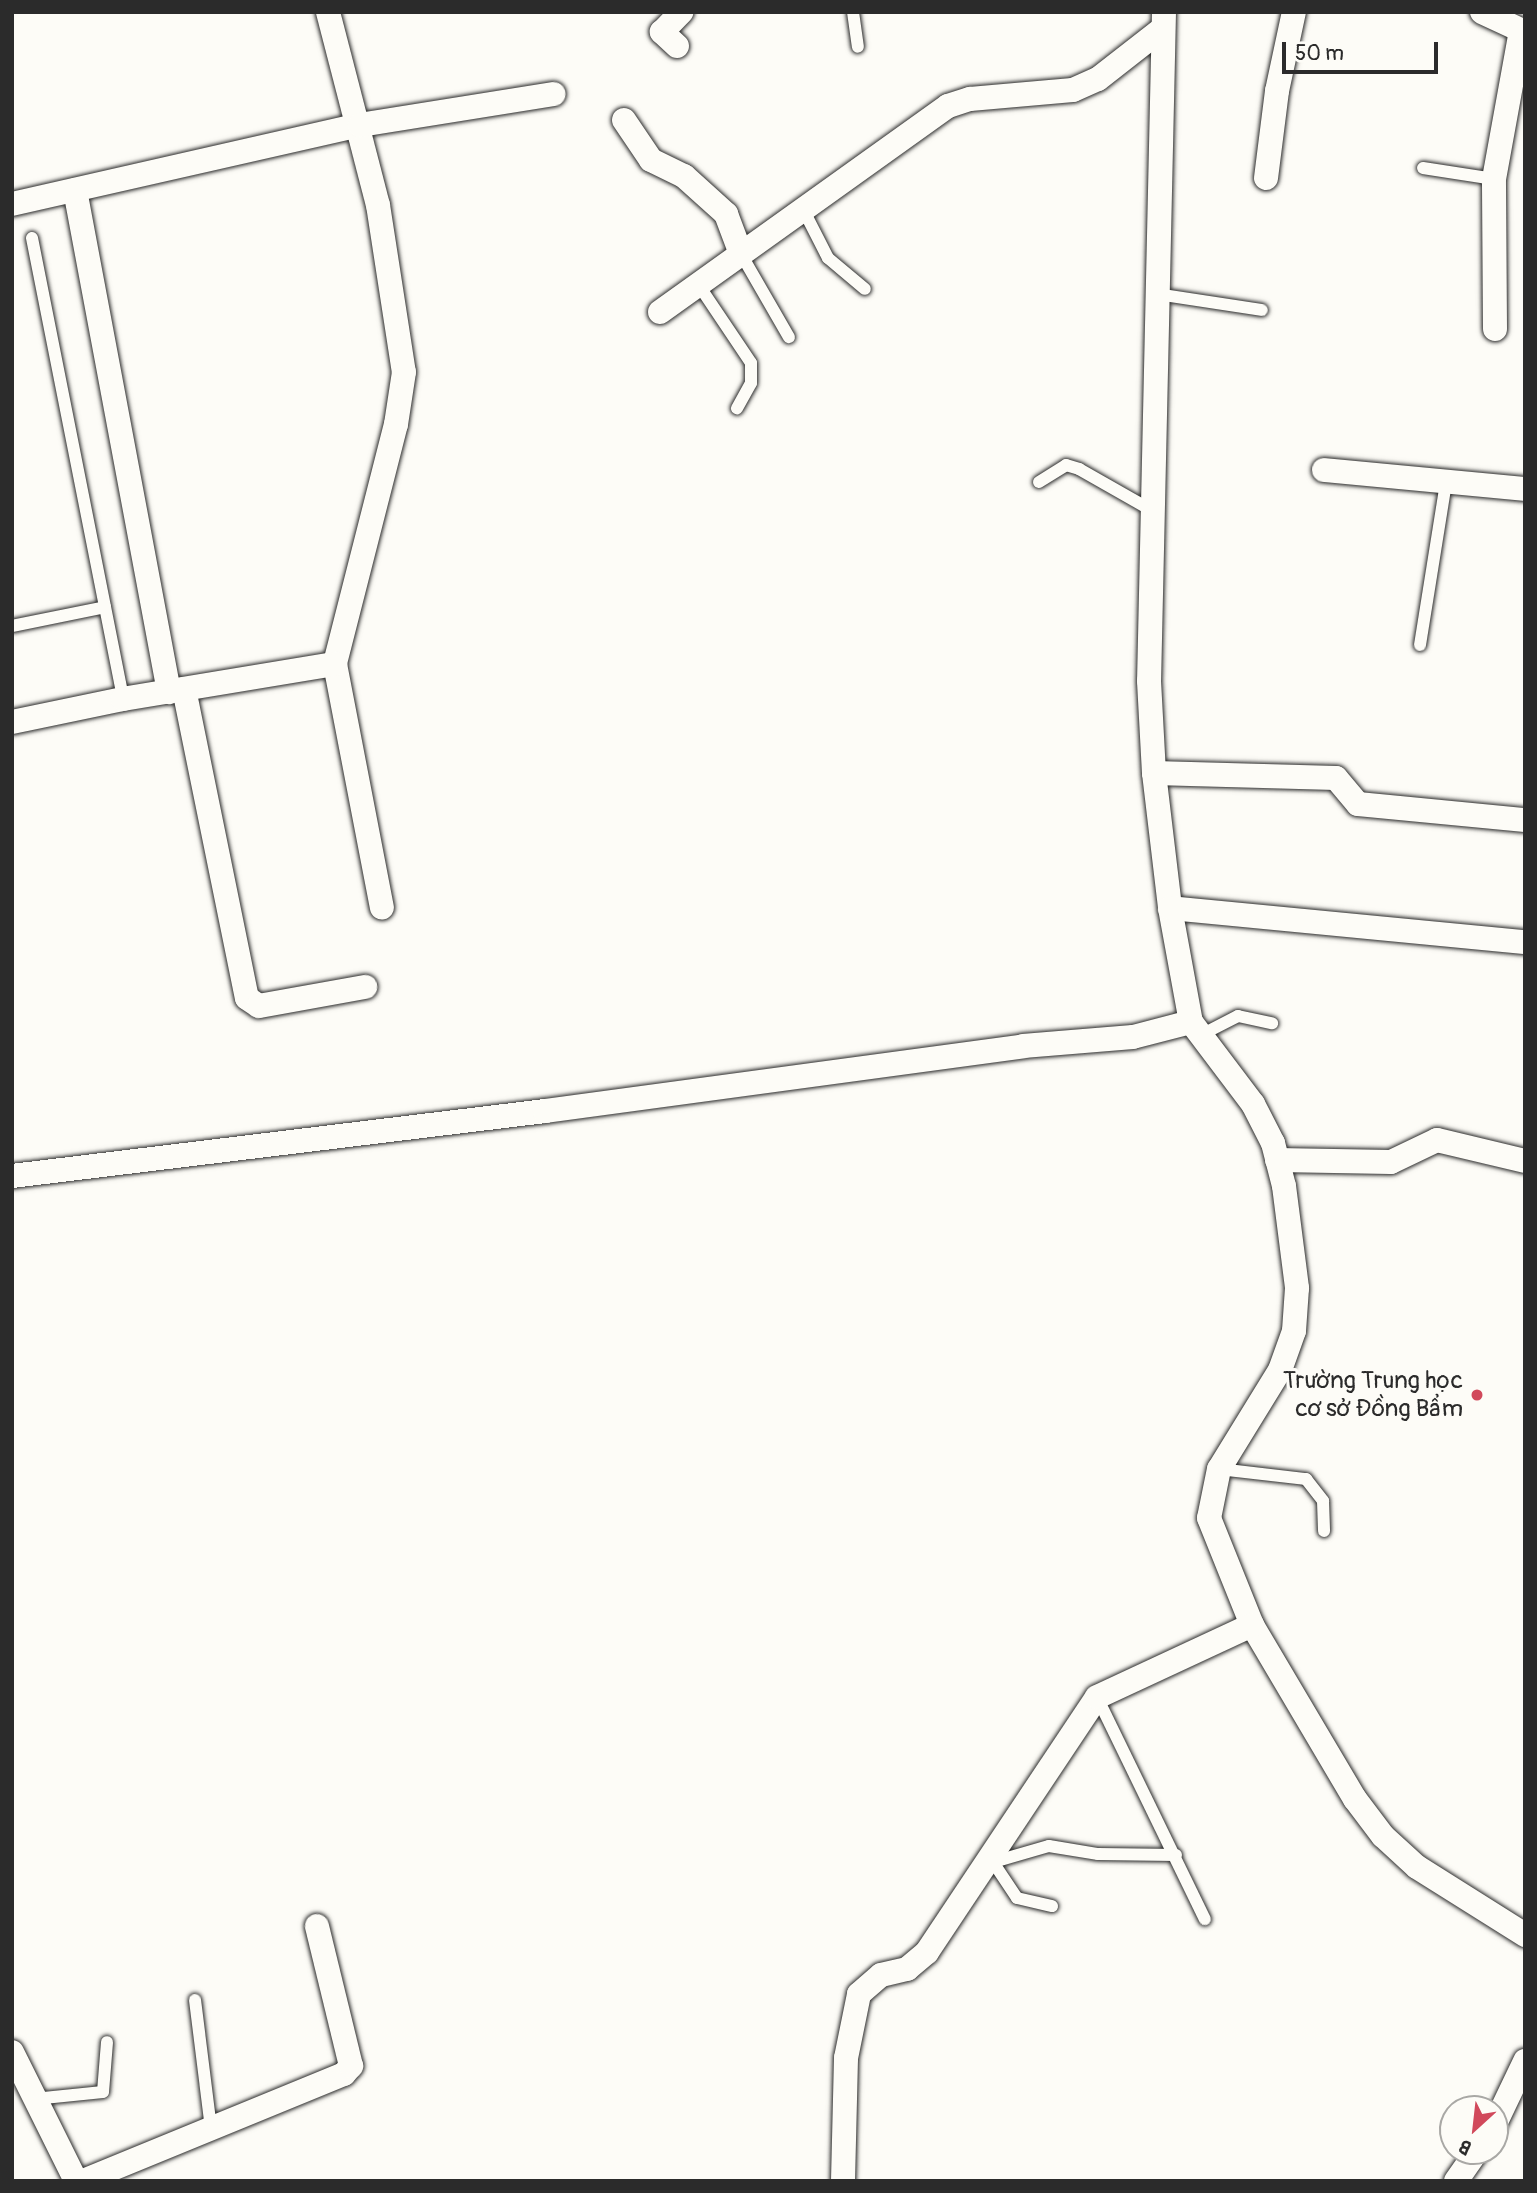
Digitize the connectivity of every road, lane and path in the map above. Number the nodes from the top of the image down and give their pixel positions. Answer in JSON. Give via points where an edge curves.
{"nodes":[{"id":1,"x":328,"y":12,"type":"edge"},
{"id":2,"x":681,"y":12,"type":"edge"},
{"id":3,"x":853,"y":12,"type":"edge"},
{"id":4,"x":1294,"y":12,"type":"edge"},
{"id":5,"x":1482,"y":12,"type":"edge"},
{"id":6,"x":1163,"y":21,"type":"edge"},
{"id":7,"x":1523,"y":31,"type":"edge"},
{"id":8,"x":677,"y":47,"type":"dead end"},
{"id":9,"x":858,"y":47,"type":"dead end"},
{"id":10,"x":555,"y":94,"type":"dead end"},
{"id":11,"x":624,"y":120,"type":"dead end"},
{"id":12,"x":360,"y":125,"type":"junction"},
{"id":13,"x":1423,"y":168,"type":"dead end"},
{"id":14,"x":1266,"y":178,"type":"dead end"},
{"id":15,"x":1494,"y":179,"type":"junction"},
{"id":16,"x":75,"y":190,"type":"junction"},
{"id":17,"x":12,"y":204,"type":"edge"},
{"id":18,"x":803,"y":209,"type":"junction"},
{"id":19,"x":32,"y":238,"type":"dead end"},
{"id":20,"x":741,"y":254,"type":"junction"},
{"id":21,"x":698,"y":284,"type":"junction"},
{"id":22,"x":865,"y":289,"type":"dead end"},
{"id":23,"x":1157,"y":294,"type":"junction"},
{"id":24,"x":1262,"y":310,"type":"dead end"},
{"id":25,"x":660,"y":312,"type":"dead end"},
{"id":26,"x":1495,"y":329,"type":"dead end"},
{"id":27,"x":789,"y":337,"type":"dead end"},
{"id":28,"x":737,"y":408,"type":"dead end"},
{"id":29,"x":1324,"y":470,"type":"dead end"},
{"id":30,"x":1039,"y":482,"type":"dead end"},
{"id":31,"x":1447,"y":482,"type":"junction"},
{"id":32,"x":1525,"y":489,"type":"edge"},
{"id":33,"x":1153,"y":511,"type":"junction"},
{"id":34,"x":105,"y":607,"type":"junction"},
{"id":35,"x":12,"y":626,"type":"edge"},
{"id":36,"x":1420,"y":645,"type":"dead end"},
{"id":37,"x":335,"y":664,"type":"junction"},
{"id":38,"x":177,"y":690,"type":"junction"},
{"id":39,"x":123,"y":699,"type":"junction"},
{"id":40,"x":12,"y":722,"type":"edge"},
{"id":41,"x":1154,"y":773,"type":"junction"},
{"id":42,"x":1525,"y":820,"type":"edge"},
{"id":43,"x":382,"y":907,"type":"dead end"},
{"id":44,"x":1170,"y":908,"type":"junction"},
{"id":45,"x":1525,"y":942,"type":"edge"},
{"id":46,"x":365,"y":987,"type":"dead end"},
{"id":47,"x":1272,"y":1023,"type":"dead end"},
{"id":48,"x":1195,"y":1029,"type":"junction"},
{"id":49,"x":1277,"y":1160,"type":"junction"},
{"id":50,"x":1525,"y":1161,"type":"edge"},
{"id":51,"x":12,"y":1176,"type":"edge"},
{"id":52,"x":1219,"y":1469,"type":"junction"},
{"id":53,"x":1324,"y":1531,"type":"dead end"},
{"id":54,"x":1252,"y":1625,"type":"junction"},
{"id":55,"x":1097,"y":1697,"type":"junction"},
{"id":56,"x":1176,"y":1855,"type":"junction"},
{"id":57,"x":988,"y":1863,"type":"junction"},
{"id":58,"x":1052,"y":1906,"type":"dead end"},
{"id":59,"x":1205,"y":1919,"type":"dead end"},
{"id":60,"x":317,"y":1926,"type":"dead end"},
{"id":61,"x":1525,"y":1935,"type":"edge"},
{"id":62,"x":195,"y":2000,"type":"dead end"},
{"id":63,"x":107,"y":2042,"type":"dead end"},
{"id":64,"x":12,"y":2052,"type":"edge"},
{"id":65,"x":1525,"y":2061,"type":"edge"},
{"id":66,"x":1509,"y":2095,"type":"edge"},
{"id":67,"x":34,"y":2099,"type":"junction"},
{"id":68,"x":211,"y":2128,"type":"junction"},
{"id":69,"x":1467,"y":2165,"type":"edge"},
{"id":70,"x":76,"y":2181,"type":"edge"},
{"id":71,"x":83,"y":2181,"type":"edge"},
{"id":72,"x":843,"y":2181,"type":"edge"},
{"id":73,"x":1456,"y":2181,"type":"edge"}],
"edges":[{"from":1,"to":12,"type":"street"},
{"from":2,"to":8,"type":"street","via":[[662,32]]},
{"from":3,"to":9,"type":"lane"},
{"from":4,"to":14,"type":"street","via":[[1277,91]]},
{"from":5,"to":7,"type":"street"},
{"from":6,"to":18,"type":"street","via":[[1098,79],[1073,90],[970,99],[948,106]]},
{"from":6,"to":23,"type":"street"},
{"from":7,"to":15,"type":"street"},
{"from":10,"to":12,"type":"street"},
{"from":11,"to":20,"type":"street","via":[[652,160],[684,176],[726,214]]},
{"from":12,"to":16,"type":"street"},
{"from":12,"to":37,"type":"street","via":[[404,372],[396,424]]},
{"from":13,"to":15,"type":"lane"},
{"from":15,"to":26,"type":"street"},
{"from":16,"to":17,"type":"street"},
{"from":16,"to":38,"type":"street"},
{"from":18,"to":20,"type":"street"},
{"from":18,"to":22,"type":"lane","via":[[828,258]]},
{"from":19,"to":34,"type":"lane"},
{"from":20,"to":21,"type":"street"},
{"from":20,"to":27,"type":"lane"},
{"from":21,"to":25,"type":"street"},
{"from":21,"to":28,"type":"lane","via":[[751,363],[751,383]]},
{"from":23,"to":24,"type":"lane"},
{"from":23,"to":33,"type":"street"},
{"from":29,"to":31,"type":"street"},
{"from":30,"to":33,"type":"lane","via":[[1066,465]]},
{"from":31,"to":32,"type":"street"},
{"from":31,"to":36,"type":"lane"},
{"from":33,"to":41,"type":"street","via":[[1149,681]]},
{"from":34,"to":35,"type":"lane"},
{"from":34,"to":39,"type":"lane"},
{"from":37,"to":38,"type":"street"},
{"from":37,"to":43,"type":"street"},
{"from":38,"to":39,"type":"street"},
{"from":38,"to":46,"type":"street","via":[[247,998],[259,1006]]},
{"from":39,"to":40,"type":"street"},
{"from":41,"to":42,"type":"street","via":[[1336,778],[1358,804]]},
{"from":41,"to":44,"type":"street"},
{"from":44,"to":45,"type":"street"},
{"from":44,"to":48,"type":"street"},
{"from":47,"to":48,"type":"lane","via":[[1238,1016]]},
{"from":48,"to":49,"type":"street","via":[[1253,1104]]},
{"from":48,"to":51,"type":"street","via":[[1023,1046],[520,1115]]},
{"from":49,"to":50,"type":"street","via":[[1391,1162],[1437,1140]]},
{"from":49,"to":52,"type":"street","via":[[1297,1289],[1294,1331],[1280,1370]]},
{"from":52,"to":53,"type":"lane","via":[[1306,1479],[1323,1501]]},
{"from":52,"to":54,"type":"street","via":[[1209,1518]]},
{"from":54,"to":55,"type":"street"},
{"from":54,"to":61,"type":"street","via":[[1355,1799],[1383,1836],[1426,1874]]},
{"from":55,"to":56,"type":"lane"},
{"from":55,"to":57,"type":"street"},
{"from":56,"to":57,"type":"lane","via":[[1098,1854],[1049,1846]]},
{"from":56,"to":59,"type":"lane"},
{"from":57,"to":58,"type":"lane","via":[[1017,1898]]},
{"from":57,"to":72,"type":"street","via":[[928,1952],[907,1969],[881,1975],[859,1994],[846,2058]]},
{"from":60,"to":68,"type":"street","via":[[352,2066],[344,2074]]},
{"from":62,"to":68,"type":"lane"},
{"from":63,"to":67,"type":"lane","via":[[103,2092]]},
{"from":64,"to":67,"type":"street"},
{"from":65,"to":66,"type":"street"},
{"from":67,"to":70,"type":"street"},
{"from":68,"to":71,"type":"street"},
{"from":69,"to":73,"type":"street"}]}
